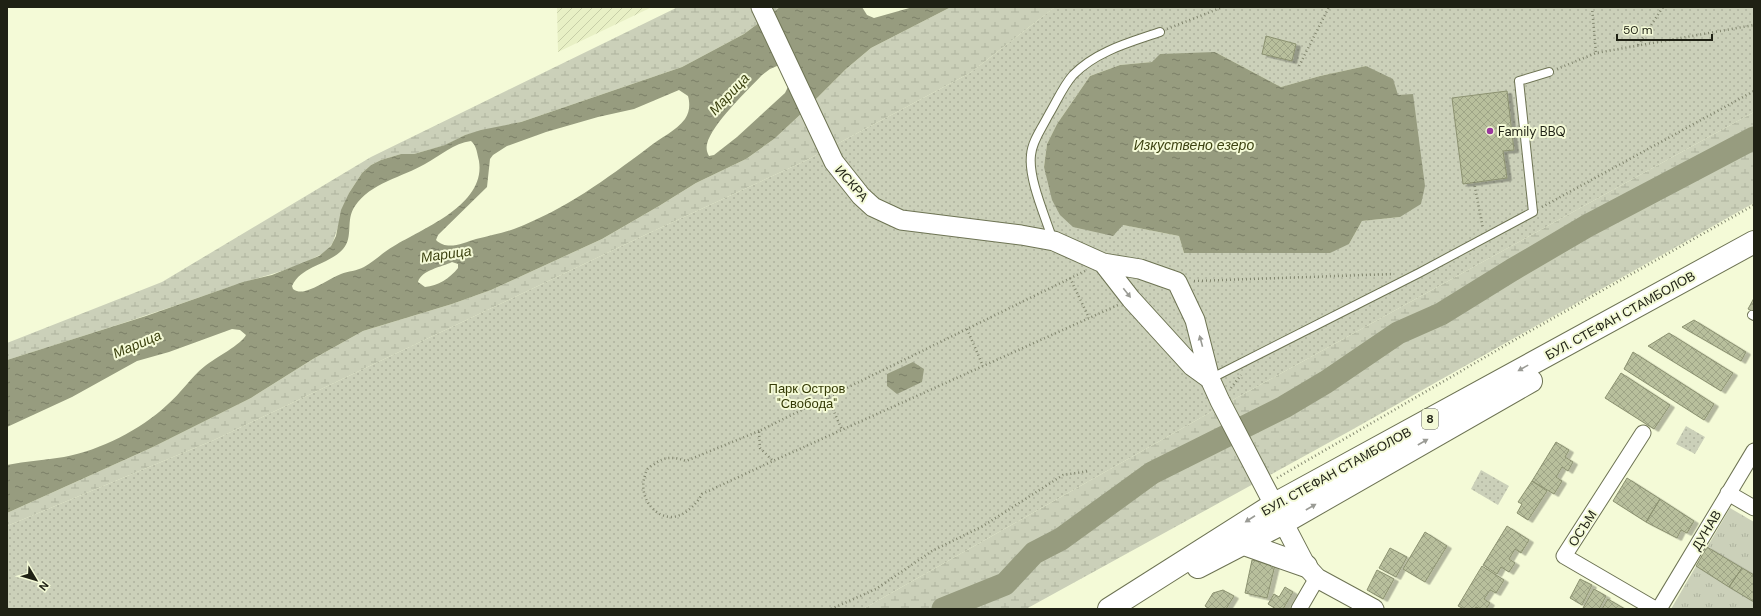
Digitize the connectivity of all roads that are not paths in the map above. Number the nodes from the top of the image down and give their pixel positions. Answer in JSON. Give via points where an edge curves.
{"nodes":[{"id":1,"x":761,"y":7,"type":"edge"},
{"id":2,"x":1160,"y":32,"type":"road end"},
{"id":3,"x":1549,"y":72,"type":"road end"},
{"id":4,"x":1054,"y":241,"type":"junction"},
{"id":5,"x":1754,"y":242,"type":"edge"},
{"id":6,"x":1754,"y":253,"type":"edge"},
{"id":7,"x":1103,"y":263,"type":"junction"},
{"id":8,"x":1210,"y":379,"type":"junction"},
{"id":9,"x":1643,"y":433,"type":"dead end"},
{"id":10,"x":1754,"y":451,"type":"edge"},
{"id":11,"x":1728,"y":493,"type":"junction"},
{"id":12,"x":1273,"y":505,"type":"junction"},
{"id":13,"x":1754,"y":508,"type":"edge"},
{"id":14,"x":1244,"y":544,"type":"junction"},
{"id":15,"x":1312,"y":572,"type":"junction"},
{"id":16,"x":1111,"y":608,"type":"edge"},
{"id":17,"x":1299,"y":609,"type":"edge"},
{"id":18,"x":1374,"y":609,"type":"edge"},
{"id":19,"x":1655,"y":609,"type":"edge"},
{"id":20,"x":1658,"y":609,"type":"edge"}],
"edges":[{"from":1,"to":4,"type":"street","name":"ИСКРА","via":[[834,162],[873,207],[902,220]]},
{"from":2,"to":4,"type":"lane","via":[[1115,48],[1089,61],[1073,75],[1035,140],[1031,155],[1032,171]]},
{"from":3,"to":8,"type":"lane","via":[[1520,82],[1533,212]]},
{"from":4,"to":7,"type":"street","name":"ИСКРА"},
{"from":5,"to":12,"type":"main road","name":"БУЛ. СТЕФАН СТАМБОЛОВ","number":"8","one_way":true},
{"from":12,"to":6,"type":"main road","name":"БУЛ. СТЕФАН СТАМБОЛОВ","number":"8","one_way":true},
{"from":7,"to":8,"type":"street","one_way":true,"via":[[1131,299],[1192,366]]},
{"from":8,"to":7,"type":"street","one_way":true,"via":[[1195,320],[1177,282],[1140,269]]},
{"from":8,"to":12,"type":"street"},
{"from":9,"to":19,"type":"street","name":"ОСЪМ","via":[[1564,556]]},
{"from":10,"to":11,"type":"street","name":"ДУНАВ"},
{"from":11,"to":13,"type":"street"},
{"from":11,"to":20,"type":"street","name":"ДУНАВ"},
{"from":12,"to":14,"type":"main road","name":"БУЛ. СТЕФАН СТАМБОЛОВ","number":"8"},
{"from":12,"to":15,"type":"street"},
{"from":12,"to":16,"type":"main road","name":"БУЛ. СТЕФАН СТАМБОЛОВ","number":"8","one_way":true},
{"from":14,"to":15,"type":"main road"},
{"from":14,"to":16,"type":"main road","name":"БУЛ. СТЕФАН СТАМБОЛОВ","number":"8"},
{"from":15,"to":17,"type":"street"},
{"from":15,"to":18,"type":"street"}]}
